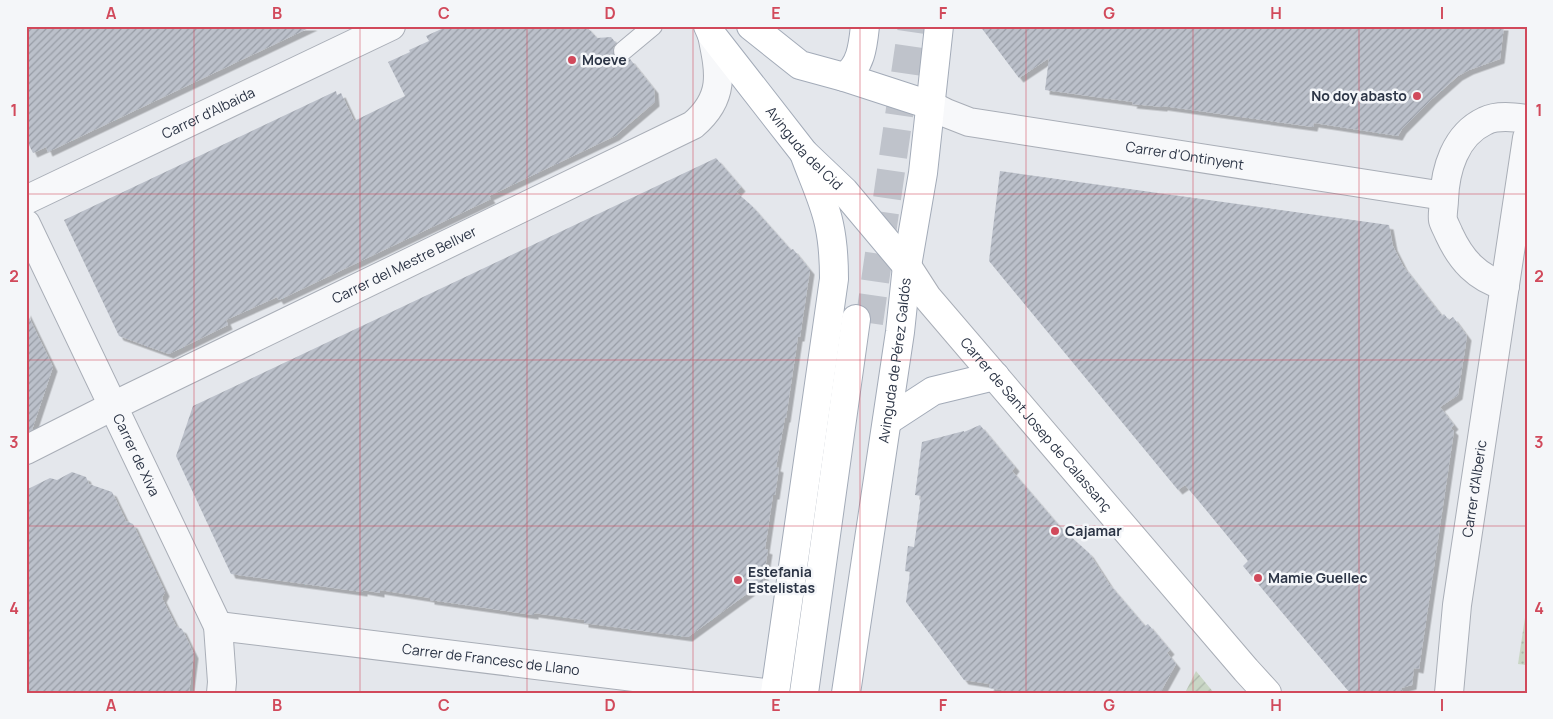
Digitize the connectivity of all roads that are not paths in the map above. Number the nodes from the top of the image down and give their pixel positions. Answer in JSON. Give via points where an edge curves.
{"nodes":[{"id":1,"x":391,"y":26,"type":"edge"},
{"id":2,"x":653,"y":26,"type":"edge"},
{"id":3,"x":751,"y":26,"type":"edge"},
{"id":4,"x":865,"y":26,"type":"edge"},
{"id":5,"x":939,"y":26,"type":"edge"},
{"id":6,"x":710,"y":31,"type":"edge"},
{"id":7,"x":623,"y":51,"type":"dead end"},
{"id":8,"x":844,"y":77,"type":"junction"},
{"id":9,"x":930,"y":105,"type":"junction"},
{"id":10,"x":1527,"y":119,"type":"edge"},
{"id":11,"x":1527,"y":138,"type":"edge"},
{"id":12,"x":804,"y":154,"type":"junction"},
{"id":13,"x":1444,"y":196,"type":"junction"},
{"id":14,"x":26,"y":200,"type":"edge"},
{"id":15,"x":1522,"y":207,"type":"edge"},
{"id":16,"x":26,"y":224,"type":"edge"},
{"id":17,"x":907,"y":266,"type":"junction"},
{"id":18,"x":1505,"y":286,"type":"junction"},
{"id":19,"x":995,"y":376,"type":"junction"},
{"id":20,"x":113,"y":406,"type":"junction"},
{"id":21,"x":887,"y":421,"type":"junction"},
{"id":22,"x":26,"y":450,"type":"edge"},
{"id":23,"x":218,"y":626,"type":"junction"},
{"id":24,"x":1250,"y":681,"type":"edge"},
{"id":25,"x":221,"y":693,"type":"edge"},
{"id":26,"x":764,"y":693,"type":"edge"},
{"id":27,"x":775,"y":693,"type":"edge"},
{"id":28,"x":804,"y":693,"type":"edge"},
{"id":29,"x":818,"y":693,"type":"edge"},
{"id":30,"x":846,"y":693,"type":"edge"},
{"id":31,"x":1267,"y":693,"type":"edge"},
{"id":32,"x":1449,"y":693,"type":"edge"}],
"edges":[{"from":1,"to":14,"type":"street","name":"Carrer d'Albaida"},
{"from":2,"to":7,"type":"lane"},
{"from":3,"to":8,"type":"main road","via":[[800,64]]},
{"from":4,"to":8,"type":"main road","via":[[858,61],[851,73]]},
{"from":5,"to":9,"type":"main road","name":"Avinguda de Pérez Galdós"},
{"from":6,"to":12,"type":"main road","name":"Avinguda del Cid"},
{"from":6,"to":20,"type":"street","name":"Carrer del Mestre Bellver","via":[[718,64],[718,84],[710,108],[693,125]]},
{"from":8,"to":9,"type":"main road"},
{"from":9,"to":13,"type":"street","name":"Carrer d'Ontinyent","via":[[969,122]]},
{"from":9,"to":17,"type":"main road","name":"Avinguda de Pérez Galdós","via":[[923,173]]},
{"from":10,"to":13,"type":"street","via":[[1486,120],[1468,132],[1450,159]]},
{"from":11,"to":15,"type":"street","name":"Carrer d'Alberic"},
{"from":12,"to":17,"type":"main road","name":"Avinguda del Cid","via":[[844,191]]},
{"from":12,"to":27,"type":"main road","via":[[829,223],[834,279]]},
{"from":13,"to":18,"type":"street","via":[[1443,220],[1456,249],[1469,266],[1490,281]]},
{"from":15,"to":18,"type":"street","name":"Carrer d'Alberic"},
{"from":16,"to":20,"type":"street","name":"Carrer de Xiva"},
{"from":17,"to":19,"type":"main road","name":"Carrer de Sant Josep de Calassanç","via":[[927,297]]},
{"from":17,"to":21,"type":"main road","name":"Avinguda de Pérez Galdós"},
{"from":18,"to":32,"type":"street","name":"Carrer d'Alberic","via":[[1457,605]]},
{"from":19,"to":21,"type":"main road","via":[[933,392]]},
{"from":19,"to":24,"type":"main road","name":"Carrer de Sant Josep de Calassanç"},
{"from":20,"to":22,"type":"street","name":"Carrer del Mestre Bellver"},
{"from":20,"to":23,"type":"street","name":"Carrer de Xiva"},
{"from":21,"to":30,"type":"main road","name":"Avinguda de Pérez Galdós"},
{"from":23,"to":25,"type":"street","name":"Carrer de Xiva"},
{"from":23,"to":26,"type":"street","name":"Carrer de Francesc de Llano"},
{"from":24,"to":31,"type":"main road","name":"Carrer de Sant Josep de Calassanç"},
{"from":28,"to":29,"type":"main road","via":[[863,321]]}]}
